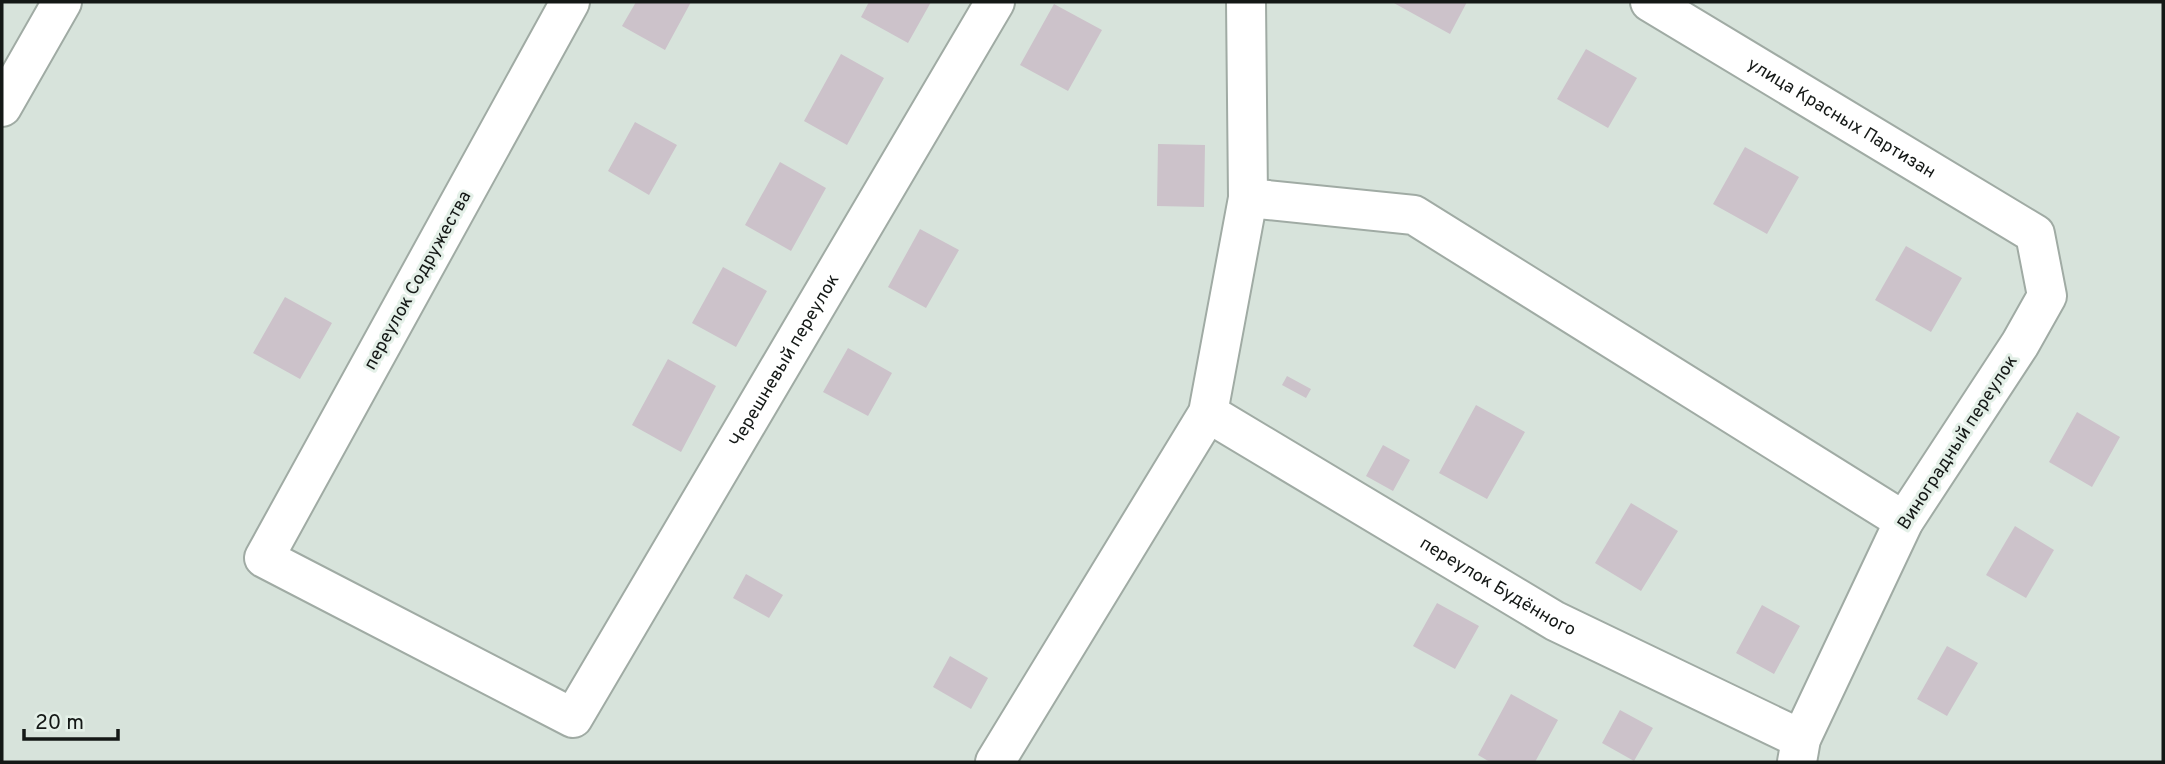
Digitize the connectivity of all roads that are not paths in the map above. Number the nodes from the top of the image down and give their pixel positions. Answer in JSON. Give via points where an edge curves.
{"nodes":[{"id":1,"x":62,"y":2,"type":"edge"},
{"id":2,"x":570,"y":2,"type":"edge"},
{"id":3,"x":995,"y":2,"type":"edge"},
{"id":4,"x":1246,"y":2,"type":"edge"},
{"id":5,"x":1650,"y":2,"type":"edge"},
{"id":6,"x":2,"y":107,"type":"edge"},
{"id":7,"x":1248,"y":198,"type":"junction"},
{"id":8,"x":2035,"y":234,"type":"joint"},
{"id":9,"x":1208,"y":413,"type":"junction"},
{"id":10,"x":1905,"y":521,"type":"junction"},
{"id":11,"x":573,"y":718,"type":"joint"},
{"id":12,"x":1799,"y":751,"type":"edge"},
{"id":13,"x":995,"y":762,"type":"edge"}],
"edges":[{"from":1,"to":6,"type":"street"},
{"from":2,"to":11,"type":"street","name":"переулок Содружества","via":[[264,558]]},
{"from":3,"to":11,"type":"street","name":"Черешневый переулок"},
{"from":4,"to":7,"type":"street"},
{"from":5,"to":8,"type":"street","name":"улица Красных Партизан"},
{"from":7,"to":9,"type":"street"},
{"from":7,"to":10,"type":"street","via":[[1414,215]]},
{"from":8,"to":10,"type":"street","name":"Виноградный переулок","via":[[2047,296]]},
{"from":9,"to":12,"type":"street","name":"переулок Будённого","via":[[1555,621]]},
{"from":9,"to":13,"type":"street"},
{"from":10,"to":12,"type":"street","name":"Виноградный переулок"}]}
